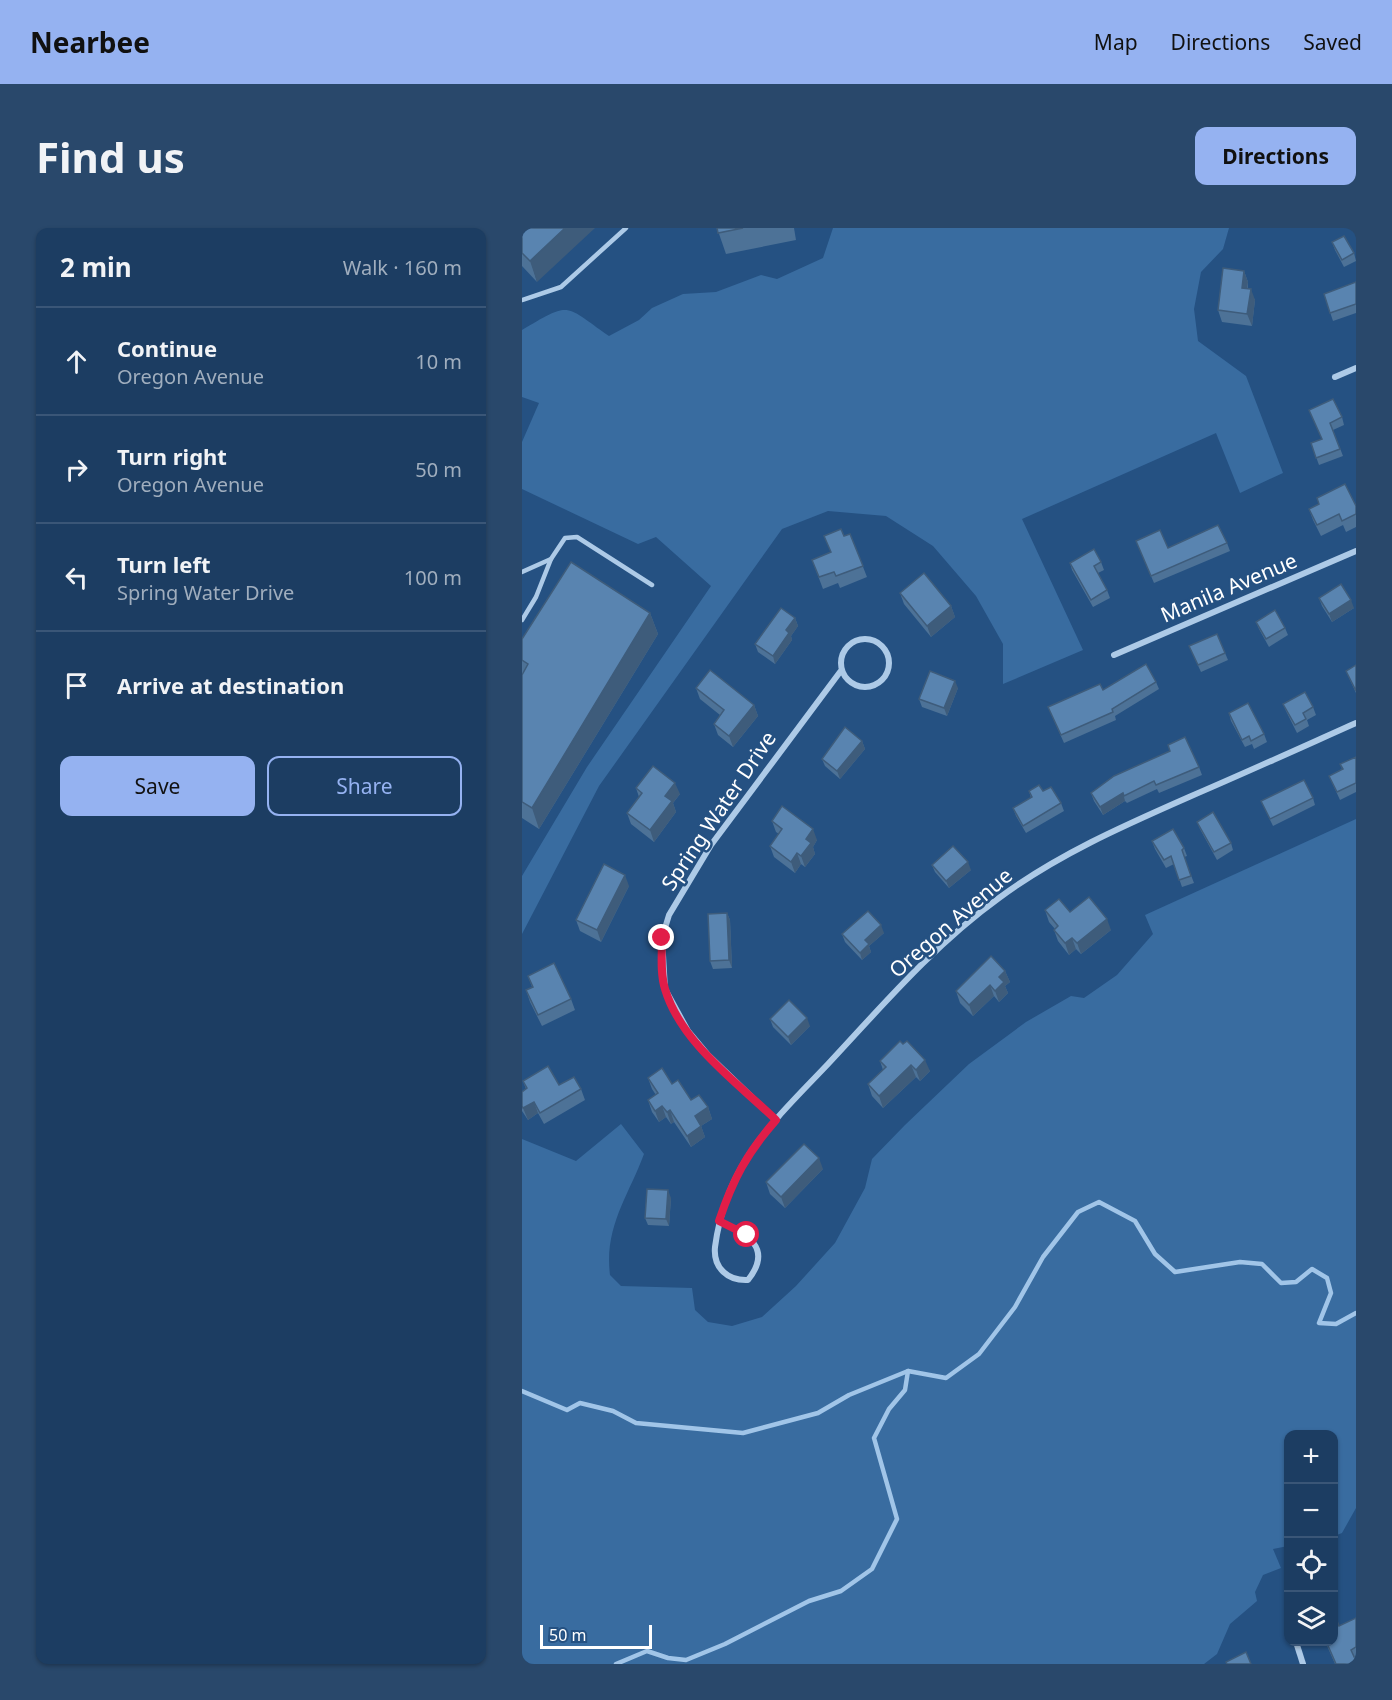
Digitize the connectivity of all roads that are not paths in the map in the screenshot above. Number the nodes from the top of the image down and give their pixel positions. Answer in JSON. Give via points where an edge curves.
{"nodes":[{"id":1,"x":626,"y":228,"type":"edge"},
{"id":2,"x":522,"y":300,"type":"edge"},
{"id":3,"x":1356,"y":368,"type":"edge"},
{"id":4,"x":1335,"y":377,"type":"dead end"},
{"id":5,"x":1356,"y":551,"type":"edge"},
{"id":6,"x":551,"y":559,"type":"junction"},
{"id":7,"x":522,"y":572,"type":"edge"},
{"id":8,"x":652,"y":585,"type":"dead end"},
{"id":9,"x":522,"y":620,"type":"edge"},
{"id":10,"x":1114,"y":655,"type":"dead end"},
{"id":11,"x":840,"y":672,"type":"junction"},
{"id":12,"x":1356,"y":723,"type":"edge"},
{"id":13,"x":776,"y":1120,"type":"junction"},
{"id":14,"x":719,"y":1221,"type":"junction"},
{"id":15,"x":1298,"y":1646,"type":"edge"},
{"id":16,"x":1303,"y":1664,"type":"edge"}],
"edges":[{"from":1,"to":2,"type":"lane","via":[[561,287]]},
{"from":3,"to":4,"type":"street"},
{"from":5,"to":10,"type":"street","name":"Manila Avenue"},
{"from":6,"to":7,"type":"lane"},
{"from":6,"to":8,"type":"lane","via":[[565,538],[578,537]]},
{"from":6,"to":9,"type":"lane"},
{"from":11,"to":11,"type":"street","name":"Spring Water Drive","via":[[845,648],[860,639],[879,643],[891,659],[886,675],[879,683],[867,687],[848,683]]},
{"from":11,"to":13,"type":"street","name":"Spring Water Drive","via":[[711,845],[669,915],[662,938],[665,989],[678,1015],[708,1055]]},
{"from":12,"to":13,"type":"street","name":"Oregon Avenue","via":[[1097,838],[998,898],[892,995]]},
{"from":13,"to":14,"type":"street","name":"Oregon Avenue","via":[[753,1145],[732,1182]]},
{"from":14,"to":14,"type":"street","name":"Oregon Avenue","via":[[715,1253],[722,1271],[735,1280],[748,1280],[757,1268],[754,1243],[747,1235]]},
{"from":15,"to":16,"type":"street"}]}
